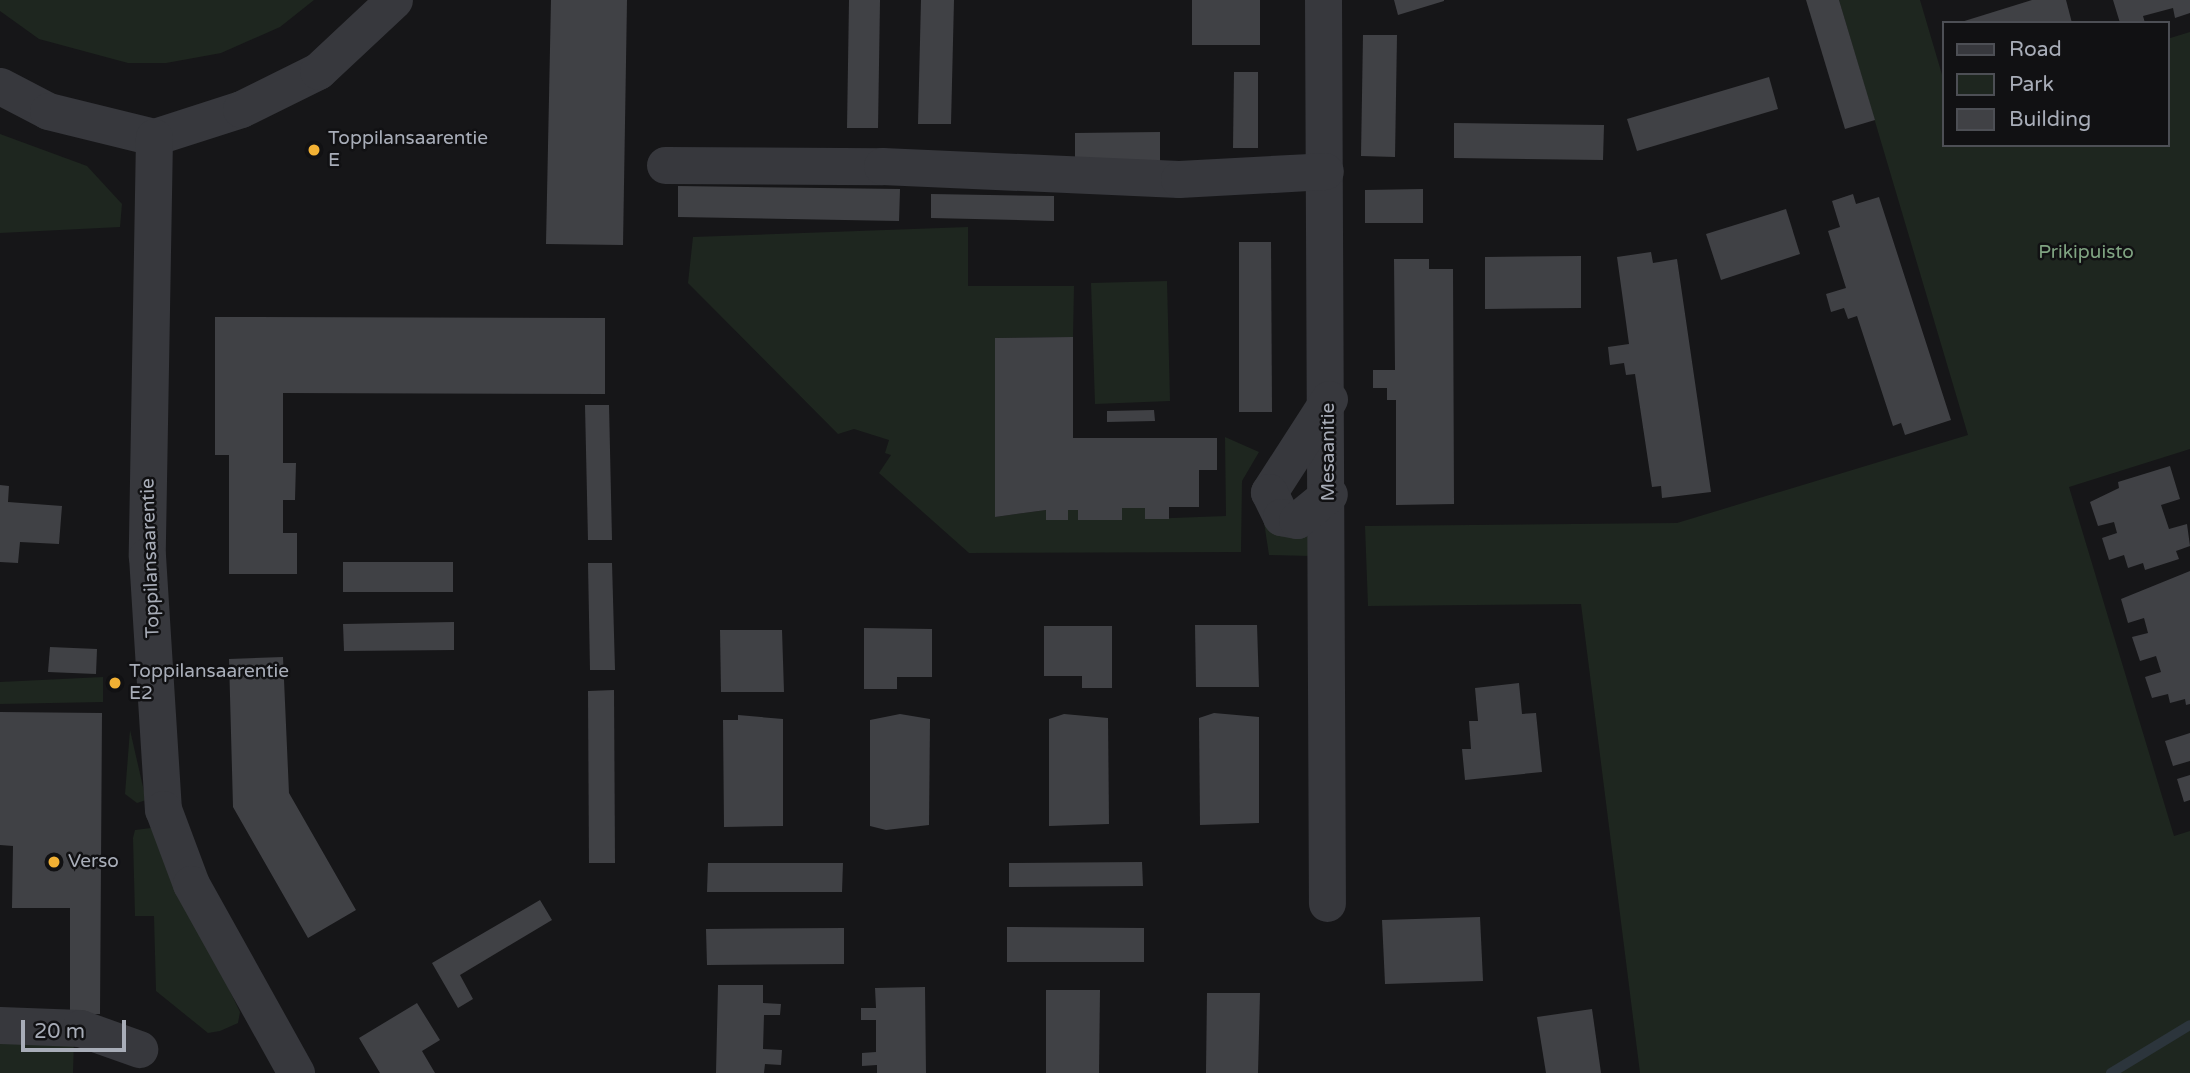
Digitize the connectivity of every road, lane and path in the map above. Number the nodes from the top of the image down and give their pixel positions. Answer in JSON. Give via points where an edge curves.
{"nodes":[{"id":1,"x":394,"y":0,"type":"edge"},
{"id":2,"x":1323,"y":0,"type":"edge"},
{"id":3,"x":0,"y":86,"type":"edge"},
{"id":4,"x":154,"y":137,"type":"junction"},
{"id":5,"x":665,"y":165,"type":"dead end"},
{"id":6,"x":1325,"y":171,"type":"junction"},
{"id":7,"x":1329,"y":399,"type":"junction"},
{"id":8,"x":1329,"y":494,"type":"junction"},
{"id":9,"x":1327,"y":903,"type":"dead end"},
{"id":10,"x":0,"y":1024,"type":"edge"},
{"id":11,"x":139,"y":1049,"type":"dead end"},
{"id":12,"x":296,"y":1073,"type":"edge"}],
"edges":[{"from":1,"to":4,"type":"street","via":[[318,71],[241,109]]},
{"from":2,"to":6,"type":"street","name":"Mesaanitie"},
{"from":3,"to":4,"type":"street","via":[[48,111]]},
{"from":4,"to":12,"type":"street","name":"Toppilansaarentie","via":[[148,556],[163,810],[191,884]]},
{"from":5,"to":6,"type":"street","via":[[882,166],[1179,179]]},
{"from":6,"to":7,"type":"street","name":"Mesaanitie"},
{"from":7,"to":8,"type":"street","name":"Mesaanitie"},
{"from":7,"to":8,"type":"street","via":[[1269,492],[1280,517],[1297,520]]},
{"from":8,"to":9,"type":"street","name":"Mesaanitie"},
{"from":10,"to":11,"type":"street","via":[[80,1028]]}]}
